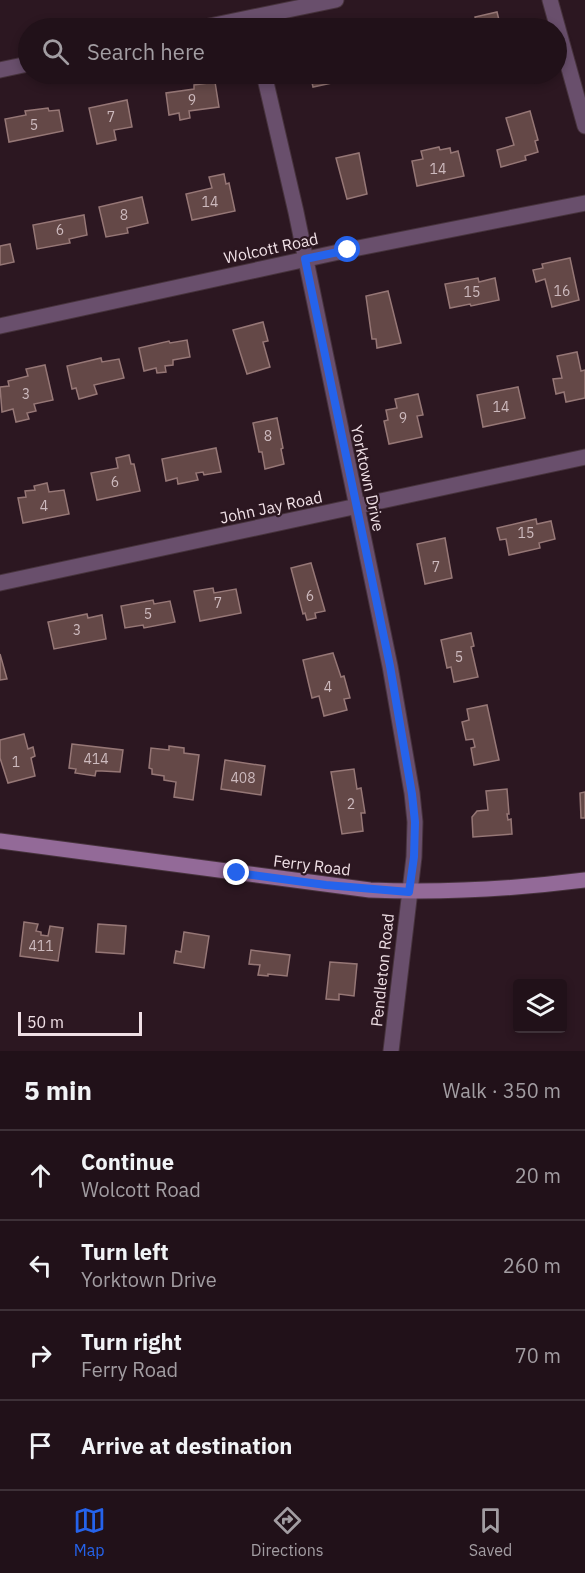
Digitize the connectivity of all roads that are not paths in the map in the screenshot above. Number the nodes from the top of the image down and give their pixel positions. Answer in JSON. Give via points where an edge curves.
{"nodes":[{"id":1,"x":336,"y":0,"type":"edge"},
{"id":2,"x":550,"y":0,"type":"edge"},
{"id":3,"x":270,"y":18,"type":"edge"},
{"id":4,"x":555,"y":18,"type":"edge"},
{"id":5,"x":567,"y":61,"type":"edge"},
{"id":6,"x":18,"y":66,"type":"edge"},
{"id":7,"x":0,"y":70,"type":"edge"},
{"id":8,"x":266,"y":84,"type":"edge"},
{"id":9,"x":585,"y":126,"type":"edge"},
{"id":10,"x":585,"y":203,"type":"edge"},
{"id":11,"x":305,"y":259,"type":"junction"},
{"id":12,"x":0,"y":326,"type":"edge"},
{"id":13,"x":585,"y":457,"type":"edge"},
{"id":14,"x":356,"y":507,"type":"junction"},
{"id":15,"x":0,"y":583,"type":"edge"},
{"id":16,"x":0,"y":841,"type":"edge"},
{"id":17,"x":585,"y":880,"type":"edge"},
{"id":18,"x":409,"y":892,"type":"junction"},
{"id":19,"x":391,"y":1051,"type":"edge"}],
"edges":[{"from":1,"to":3,"type":"street"},
{"from":2,"to":4,"type":"street"},
{"from":5,"to":9,"type":"street"},
{"from":6,"to":7,"type":"street"},
{"from":8,"to":11,"type":"street","name":"Yorktown Drive"},
{"from":10,"to":11,"type":"street","name":"Wolcott Road"},
{"from":11,"to":12,"type":"street","name":"Wolcott Road"},
{"from":11,"to":14,"type":"street","name":"Yorktown Drive"},
{"from":13,"to":14,"type":"street","name":"John Jay Road"},
{"from":14,"to":15,"type":"street","name":"John Jay Road"},
{"from":14,"to":18,"type":"street","name":"Yorktown Drive","via":[[412,794],[414,857]]},
{"from":16,"to":18,"type":"main road","name":"Ferry Road","via":[[326,885]]},
{"from":17,"to":18,"type":"main road","name":"Ferry Road","via":[[474,891]]},
{"from":18,"to":19,"type":"street","name":"Pendleton Road"}]}
